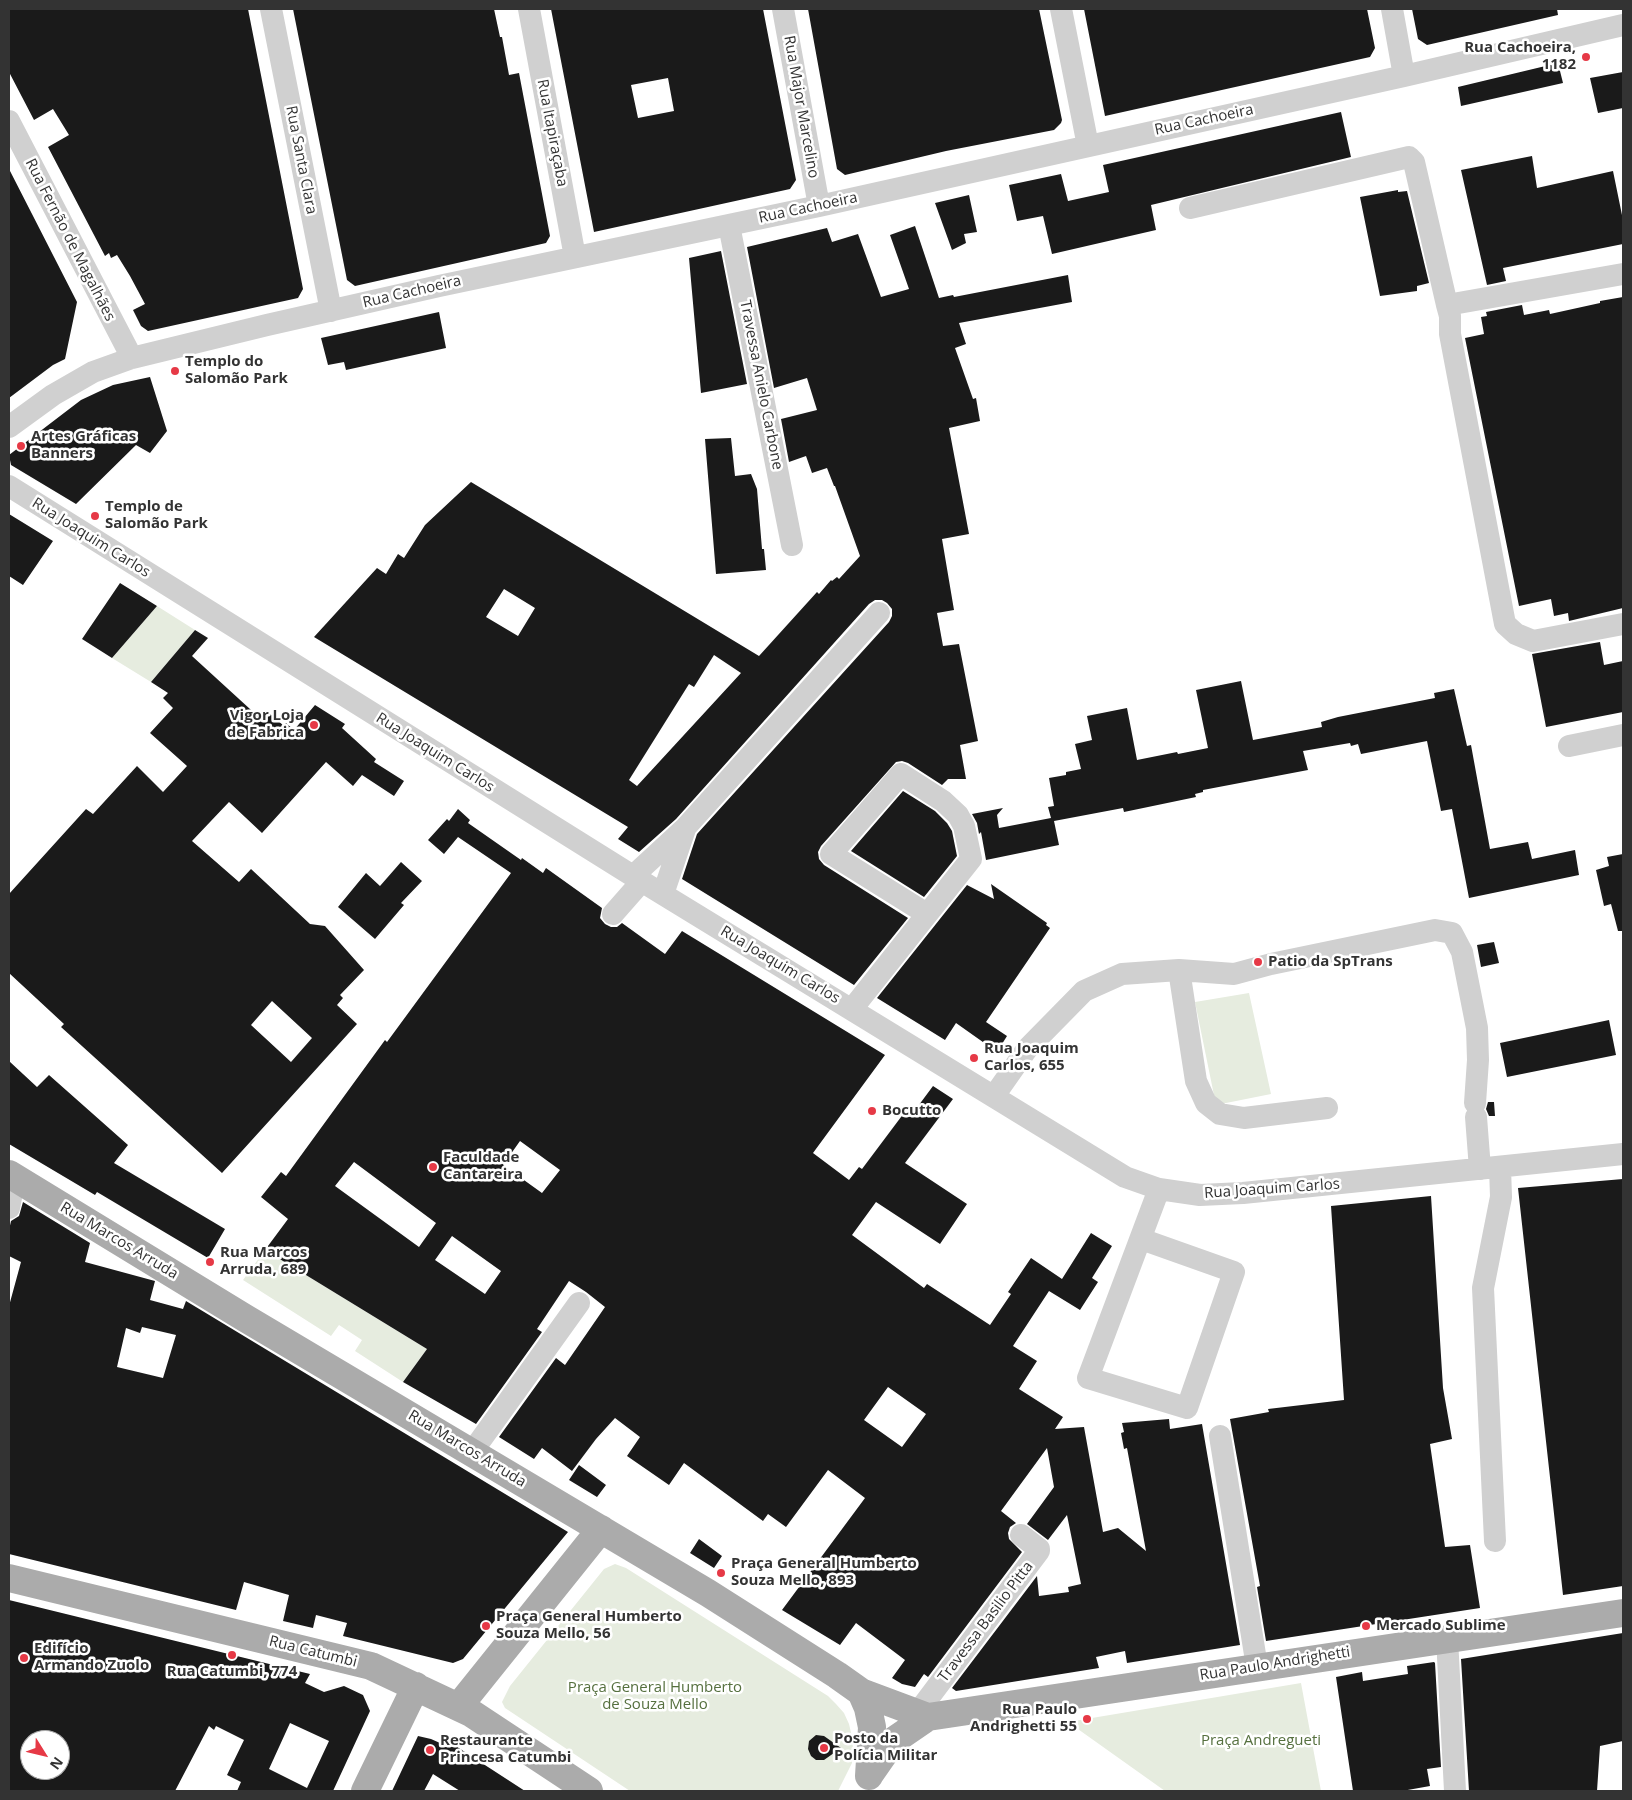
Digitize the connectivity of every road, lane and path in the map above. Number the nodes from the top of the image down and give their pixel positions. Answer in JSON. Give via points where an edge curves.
{"nodes":[{"id":1,"x":271,"y":9,"type":"edge"},
{"id":2,"x":528,"y":9,"type":"edge"},
{"id":3,"x":783,"y":9,"type":"edge"},
{"id":4,"x":1061,"y":9,"type":"edge"},
{"id":5,"x":1392,"y":9,"type":"edge"},
{"id":6,"x":1623,"y":25,"type":"edge"},
{"id":7,"x":1404,"y":76,"type":"junction"},
{"id":8,"x":9,"y":121,"type":"edge"},
{"id":9,"x":1088,"y":146,"type":"junction"},
{"id":10,"x":820,"y":206,"type":"junction"},
{"id":11,"x":1190,"y":208,"type":"dead end"},
{"id":12,"x":728,"y":225,"type":"junction"},
{"id":13,"x":575,"y":257,"type":"junction"},
{"id":14,"x":1623,"y":274,"type":"edge"},
{"id":15,"x":1447,"y":305,"type":"junction"},
{"id":16,"x":331,"y":311,"type":"junction"},
{"id":17,"x":132,"y":358,"type":"junction"},
{"id":18,"x":9,"y":427,"type":"edge"},
{"id":19,"x":9,"y":486,"type":"edge"},
{"id":20,"x":792,"y":545,"type":"dead end"},
{"id":21,"x":879,"y":613,"type":"dead end"},
{"id":22,"x":1623,"y":624,"type":"edge"},
{"id":23,"x":1623,"y":735,"type":"edge"},
{"id":24,"x":1568,"y":746,"type":"dead end"},
{"id":25,"x":686,"y":828,"type":"junction"},
{"id":26,"x":638,"y":878,"type":"junction"},
{"id":27,"x":663,"y":894,"type":"junction"},
{"id":28,"x":613,"y":914,"type":"dead end"},
{"id":29,"x":928,"y":914,"type":"junction"},
{"id":30,"x":1180,"y":970,"type":"junction"},
{"id":31,"x":852,"y":1009,"type":"junction"},
{"id":32,"x":994,"y":1096,"type":"junction"},
{"id":33,"x":1326,"y":1108,"type":"dead end"},
{"id":34,"x":1623,"y":1154,"type":"edge"},
{"id":35,"x":1490,"y":1168,"type":"junction"},
{"id":36,"x":12,"y":1175,"type":"edge"},
{"id":37,"x":1159,"y":1189,"type":"junction"},
{"id":38,"x":9,"y":1208,"type":"edge"},
{"id":39,"x":1141,"y":1239,"type":"junction"},
{"id":40,"x":579,"y":1303,"type":"dead end"},
{"id":41,"x":1220,"y":1436,"type":"dead end"},
{"id":42,"x":472,"y":1452,"type":"junction"},
{"id":43,"x":601,"y":1530,"type":"junction"},
{"id":44,"x":1021,"y":1536,"type":"dead end"},
{"id":45,"x":1495,"y":1541,"type":"dead end"},
{"id":46,"x":9,"y":1578,"type":"edge"},
{"id":47,"x":1623,"y":1613,"type":"edge"},
{"id":48,"x":1447,"y":1638,"type":"junction"},
{"id":49,"x":1257,"y":1667,"type":"junction"},
{"id":50,"x":416,"y":1686,"type":"junction"},
{"id":51,"x":861,"y":1692,"type":"junction"},
{"id":52,"x":459,"y":1706,"type":"junction"},
{"id":53,"x":923,"y":1715,"type":"junction"},
{"id":54,"x":866,"y":1783,"type":"edge"},
{"id":55,"x":365,"y":1791,"type":"edge"},
{"id":56,"x":589,"y":1791,"type":"edge"},
{"id":57,"x":1455,"y":1791,"type":"edge"}],
"edges":[{"from":1,"to":16,"type":"street","name":"Rua Santa Clara"},
{"from":2,"to":13,"type":"street","name":"Rua Itapiraçaba"},
{"from":3,"to":10,"type":"street","name":"Rua Major Marcelino"},
{"from":4,"to":9,"type":"street"},
{"from":5,"to":7,"type":"street"},
{"from":6,"to":7,"type":"street","name":"Rua Cachoeira"},
{"from":7,"to":9,"type":"street","name":"Rua Cachoeira"},
{"from":8,"to":17,"type":"street","name":"Rua Fernão de Magalhães"},
{"from":9,"to":10,"type":"street","name":"Rua Cachoeira"},
{"from":10,"to":12,"type":"street","name":"Rua Cachoeira"},
{"from":11,"to":15,"type":"street","via":[[1409,156],[1414,162]]},
{"from":12,"to":13,"type":"street","name":"Rua Cachoeira"},
{"from":12,"to":20,"type":"street","name":"Travessa Anielo Carbone"},
{"from":13,"to":16,"type":"street","name":"Rua Cachoeira"},
{"from":14,"to":15,"type":"street"},
{"from":15,"to":22,"type":"street","via":[[1505,624],[1516,634],[1533,641]]},
{"from":16,"to":17,"type":"street","name":"Rua Cachoeira"},
{"from":17,"to":18,"type":"street","name":"Rua Cachoeira","via":[[94,372],[53,395]]},
{"from":19,"to":26,"type":"street","name":"Rua Joaquim Carlos"},
{"from":21,"to":25,"type":"street"},
{"from":23,"to":24,"type":"street"},
{"from":25,"to":26,"type":"street"},
{"from":25,"to":27,"type":"street"},
{"from":26,"to":27,"type":"street","name":"Rua Joaquim Carlos"},
{"from":26,"to":28,"type":"street"},
{"from":27,"to":31,"type":"street","name":"Rua Joaquim Carlos"},
{"from":29,"to":29,"type":"street","via":[[972,857],[958,815],[902,774],[831,854]]},
{"from":29,"to":31,"type":"street"},
{"from":30,"to":32,"type":"street","via":[[1122,974],[1084,991],[1027,1049]]},
{"from":30,"to":33,"type":"street","via":[[1196,1081],[1206,1103],[1220,1114],[1244,1118]]},
{"from":30,"to":35,"type":"street","via":[[1234,974],[1435,930],[1452,933],[1462,952],[1477,1028],[1476,1110]]},
{"from":31,"to":32,"type":"street","name":"Rua Joaquim Carlos"},
{"from":32,"to":37,"type":"street","name":"Rua Joaquim Carlos","via":[[1126,1177]]},
{"from":34,"to":35,"type":"street","name":"Rua Joaquim Carlos"},
{"from":35,"to":37,"type":"street","name":"Rua Joaquim Carlos","via":[[1243,1193],[1200,1195]]},
{"from":35,"to":45,"type":"street","via":[[1501,1197],[1483,1288]]},
{"from":36,"to":38,"type":"street"},
{"from":36,"to":42,"type":"main road","name":"Rua Marcos Arruda"},
{"from":37,"to":39,"type":"street"},
{"from":39,"to":39,"type":"street","via":[[1088,1378],[1187,1408],[1234,1272]]},
{"from":40,"to":42,"type":"street"},
{"from":41,"to":49,"type":"street"},
{"from":42,"to":43,"type":"main road","name":"Rua Marcos Arruda"},
{"from":43,"to":51,"type":"main road","name":"Rua Marcos Arruda"},
{"from":43,"to":52,"type":"main road"},
{"from":44,"to":53,"type":"street","name":"Travessa Basilio Pitta","via":[[1039,1551]]},
{"from":46,"to":50,"type":"main road","name":"Rua Catumbi","via":[[371,1666]]},
{"from":47,"to":48,"type":"main road","name":"Rua Paulo Andrighetti"},
{"from":48,"to":49,"type":"main road","name":"Rua Paulo Andrighetti"},
{"from":48,"to":57,"type":"street"},
{"from":49,"to":53,"type":"main road","name":"Rua Paulo Andrighetti"},
{"from":50,"to":52,"type":"main road","name":"Rua Catumbi"},
{"from":50,"to":55,"type":"main road"},
{"from":51,"to":53,"type":"main road","name":"Rua Marcos Arruda"},
{"from":51,"to":54,"type":"main road","via":[[872,1727]]},
{"from":52,"to":56,"type":"main road","name":"Rua Catumbi"},
{"from":53,"to":54,"type":"main road","via":[[893,1741]]}]}
